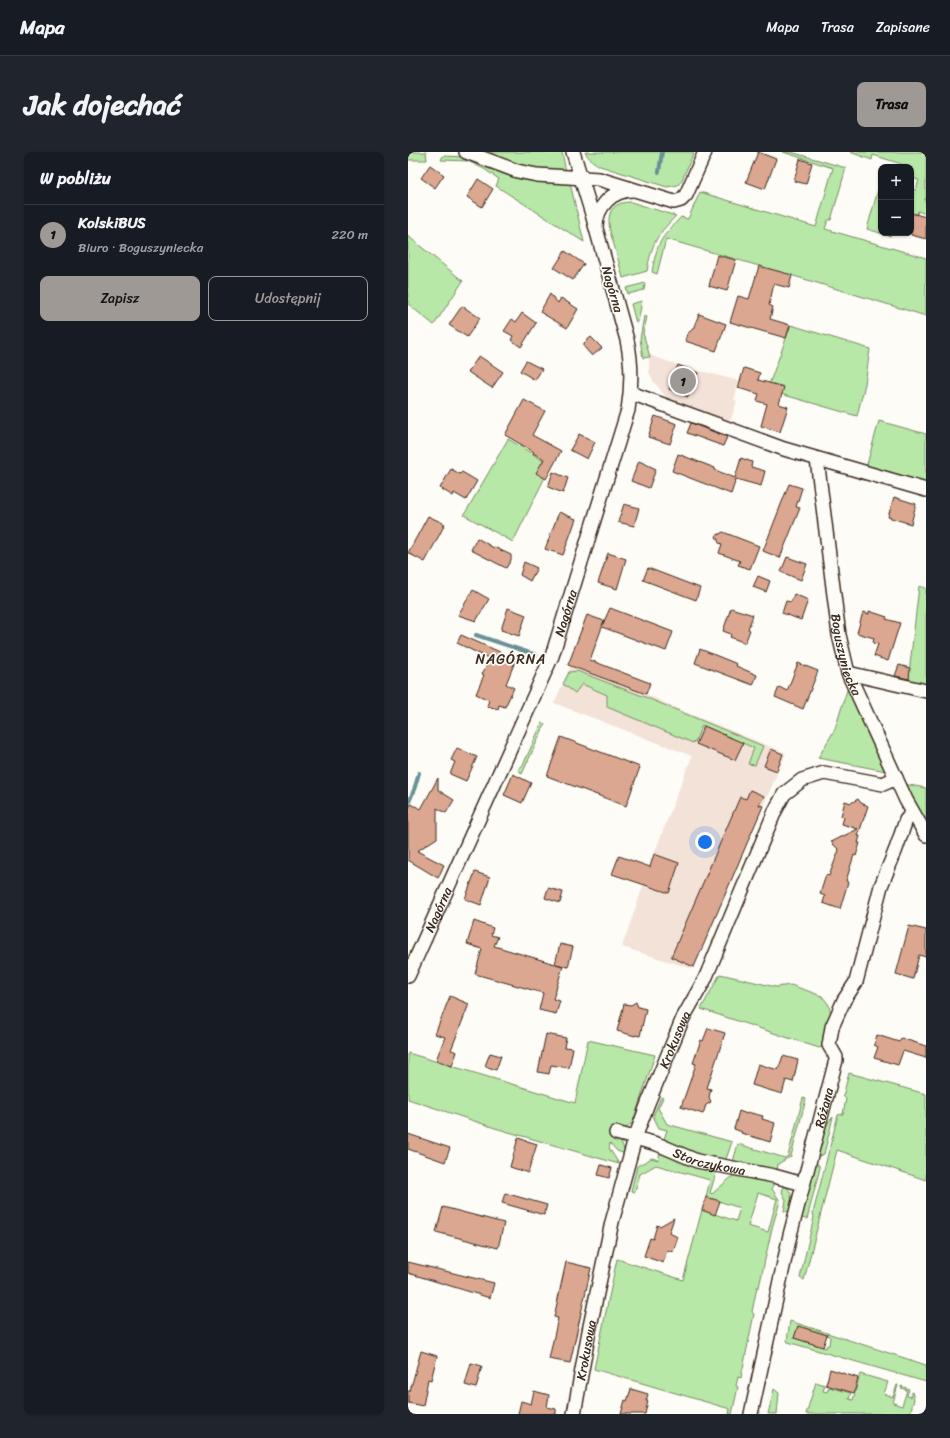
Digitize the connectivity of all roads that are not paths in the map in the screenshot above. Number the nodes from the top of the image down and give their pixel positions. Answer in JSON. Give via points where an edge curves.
{"nodes":[{"id":1,"x":466,"y":152,"type":"edge"},
{"id":2,"x":573,"y":152,"type":"edge"},
{"id":3,"x":705,"y":152,"type":"edge"},
{"id":4,"x":581,"y":178,"type":"junction"},
{"id":5,"x":639,"y":191,"type":"junction"},
{"id":6,"x":597,"y":230,"type":"junction"},
{"id":7,"x":631,"y":393,"type":"junction"},
{"id":8,"x":817,"y":459,"type":"junction"},
{"id":9,"x":926,"y":490,"type":"edge"},
{"id":10,"x":848,"y":673,"type":"junction"},
{"id":11,"x":926,"y":690,"type":"edge"},
{"id":12,"x":896,"y":778,"type":"junction"},
{"id":13,"x":913,"y":813,"type":"junction"},
{"id":14,"x":926,"y":835,"type":"edge"},
{"id":15,"x":408,"y":976,"type":"edge"},
{"id":16,"x":616,"y":1133,"type":"dead end"},
{"id":17,"x":635,"y":1138,"type":"junction"},
{"id":18,"x":803,"y":1184,"type":"junction"},
{"id":19,"x":574,"y":1414,"type":"edge"},
{"id":20,"x":751,"y":1414,"type":"edge"}],
"edges":[{"from":1,"to":4,"type":"street","via":[[517,171]]},
{"from":2,"to":4,"type":"street"},
{"from":3,"to":5,"type":"street","name":"Nagórna","via":[[691,185],[681,200],[671,202]]},
{"from":4,"to":5,"type":"street","name":"Nagórna","via":[[599,179]]},
{"from":4,"to":6,"type":"street","name":"Nagórna"},
{"from":5,"to":6,"type":"street","name":"Nagórna","via":[[626,191],[610,197],[596,220]]},
{"from":6,"to":7,"type":"street","name":"Nagórna","via":[[627,340],[632,367]]},
{"from":7,"to":8,"type":"street"},
{"from":7,"to":15,"type":"street","name":"Nagórna","via":[[626,419],[552,656]]},
{"from":8,"to":9,"type":"street"},
{"from":8,"to":10,"type":"street","name":"Boguszyniecka","via":[[839,635]]},
{"from":10,"to":11,"type":"street"},
{"from":10,"to":12,"type":"street","name":"Boguszyniecka"},
{"from":12,"to":13,"type":"street","name":"Boguszyniecka"},
{"from":12,"to":17,"type":"street","name":"Krokusowa","via":[[883,784],[824,773],[802,780],[784,794],[705,979],[683,1018]]},
{"from":13,"to":14,"type":"street","name":"Boguszyniecka"},
{"from":13,"to":18,"type":"street","name":"Różana","via":[[906,820],[881,886],[856,982],[844,1000],[832,1027],[829,1045],[836,1060]]},
{"from":16,"to":17,"type":"street","name":"Storczykowa"},
{"from":17,"to":18,"type":"street","name":"Storczykowa","via":[[658,1144],[697,1161]]},
{"from":17,"to":19,"type":"street","name":"Krokusowa","via":[[612,1222]]},
{"from":18,"to":20,"type":"street","name":"Różana"}]}
